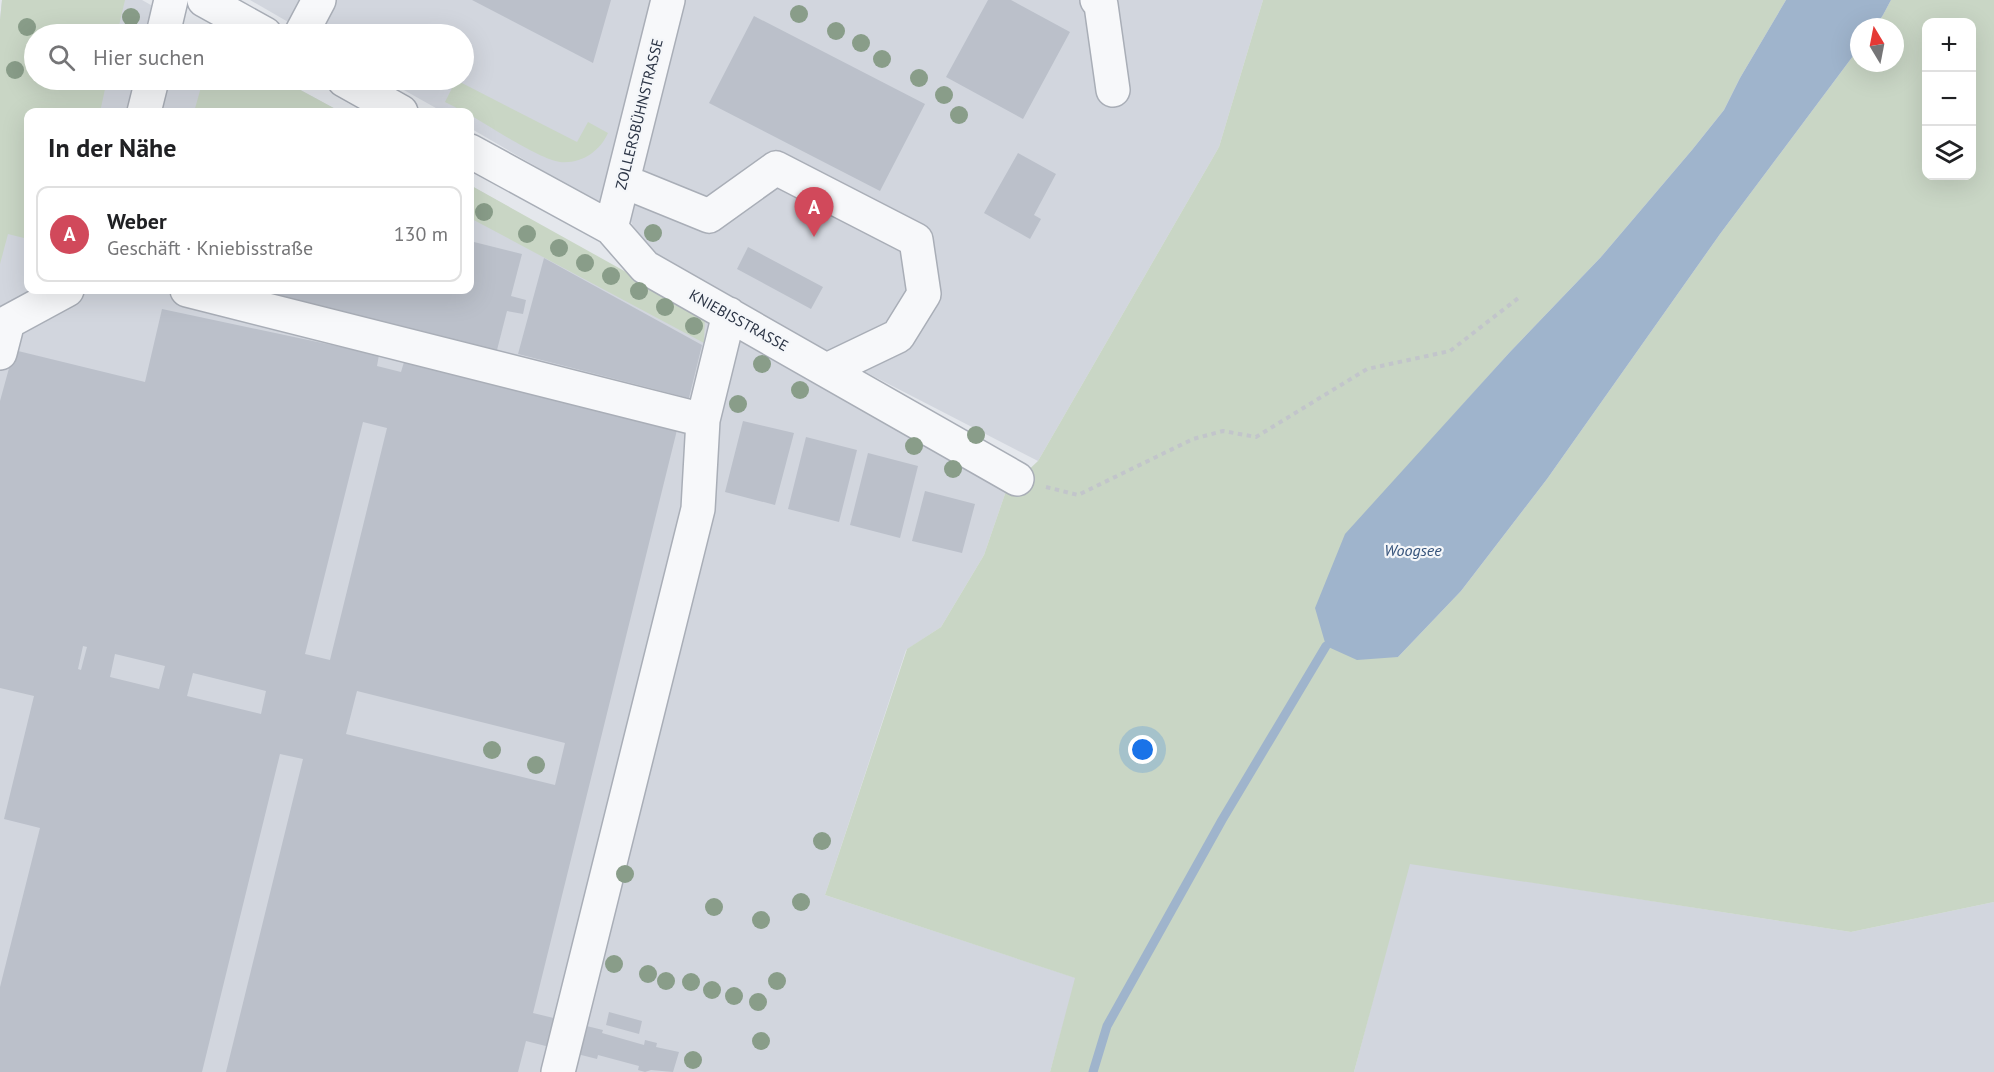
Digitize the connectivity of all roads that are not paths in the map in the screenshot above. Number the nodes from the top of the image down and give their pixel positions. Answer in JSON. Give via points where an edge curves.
{"nodes":[{"id":1,"x":171,"y":0,"type":"edge"},
{"id":2,"x":204,"y":0,"type":"edge"},
{"id":3,"x":319,"y":0,"type":"edge"},
{"id":4,"x":668,"y":0,"type":"edge"},
{"id":5,"x":1097,"y":0,"type":"edge"},
{"id":6,"x":165,"y":24,"type":"edge"},
{"id":7,"x":248,"y":24,"type":"edge"},
{"id":8,"x":306,"y":24,"type":"edge"},
{"id":9,"x":150,"y":90,"type":"edge"},
{"id":10,"x":369,"y":90,"type":"edge"},
{"id":11,"x":1113,"y":90,"type":"dead end"},
{"id":12,"x":145,"y":108,"type":"edge"},
{"id":13,"x":395,"y":108,"type":"edge"},
{"id":14,"x":474,"y":153,"type":"edge"},
{"id":15,"x":623,"y":181,"type":"junction"},
{"id":16,"x":611,"y":228,"type":"junction"},
{"id":17,"x":60,"y":294,"type":"edge"},
{"id":18,"x":203,"y":294,"type":"edge"},
{"id":19,"x":729,"y":314,"type":"junction"},
{"id":20,"x":0,"y":353,"type":"edge"},
{"id":21,"x":827,"y":370,"type":"junction"},
{"id":22,"x":703,"y":420,"type":"junction"},
{"id":23,"x":1017,"y":479,"type":"road end"},
{"id":24,"x":558,"y":1072,"type":"edge"}],
"edges":[{"from":1,"to":6,"type":"street"},
{"from":2,"to":7,"type":"street"},
{"from":3,"to":8,"type":"street"},
{"from":4,"to":15,"type":"street","name":"ZOLLERSBÜHNSTRASSE"},
{"from":5,"to":11,"type":"street","via":[[1101,4]]},
{"from":9,"to":12,"type":"street"},
{"from":10,"to":13,"type":"street"},
{"from":14,"to":16,"type":"street","name":"KNIEBISSTRASSE"},
{"from":15,"to":16,"type":"street","name":"ZOLLERSBÜHNSTRASSE"},
{"from":15,"to":21,"type":"street","via":[[709,216],[776,168],[916,240],[924,294],[898,336]]},
{"from":16,"to":19,"type":"street","name":"KNIEBISSTRASSE","via":[[645,267]]},
{"from":17,"to":20,"type":"street","via":[[8,322]]},
{"from":18,"to":22,"type":"street"},
{"from":19,"to":21,"type":"street","name":"KNIEBISSTRASSE"},
{"from":19,"to":22,"type":"street"},
{"from":21,"to":23,"type":"street","name":"KNIEBISSTRASSE"},
{"from":22,"to":24,"type":"street","via":[[698,509]]}]}
